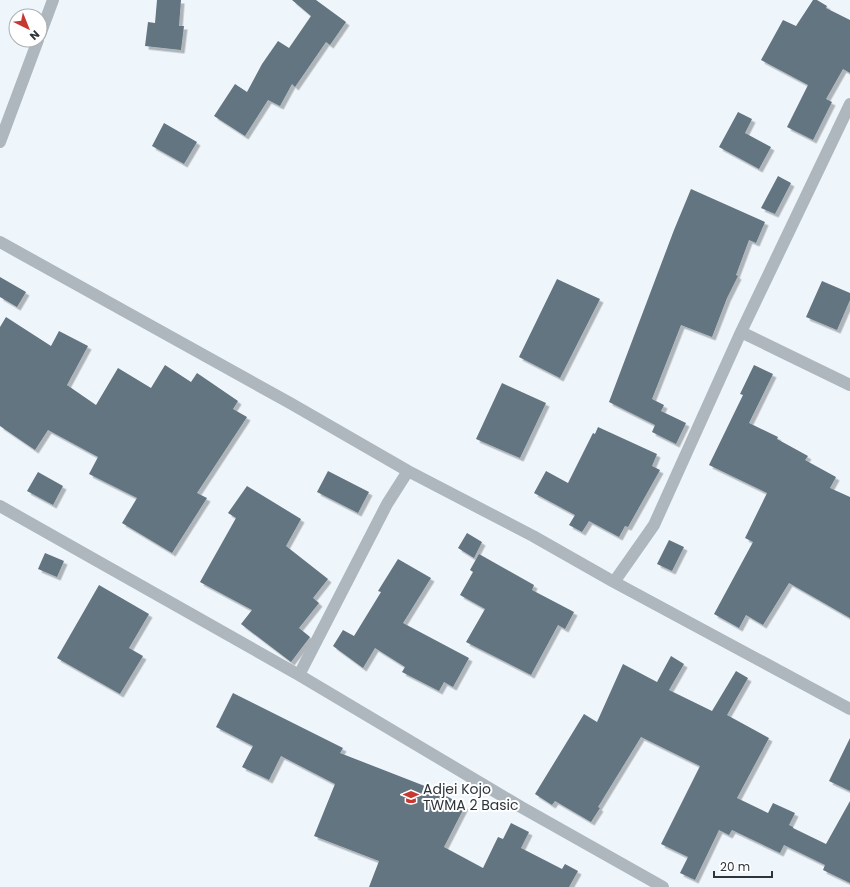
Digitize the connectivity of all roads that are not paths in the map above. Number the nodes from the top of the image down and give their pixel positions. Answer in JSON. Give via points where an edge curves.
{"nodes":[{"id":1,"x":53,"y":0,"type":"edge"},
{"id":2,"x":48,"y":13,"type":"edge"},
{"id":3,"x":35,"y":48,"type":"edge"},
{"id":4,"x":850,"y":104,"type":"edge"},
{"id":5,"x":0,"y":142,"type":"edge"},
{"id":6,"x":0,"y":242,"type":"edge"},
{"id":7,"x":741,"y":332,"type":"junction"},
{"id":8,"x":850,"y":385,"type":"edge"},
{"id":9,"x":408,"y":471,"type":"junction"},
{"id":10,"x":0,"y":506,"type":"edge"},
{"id":11,"x":614,"y":582,"type":"junction"},
{"id":12,"x":299,"y":674,"type":"junction"},
{"id":13,"x":850,"y":709,"type":"edge"},
{"id":14,"x":664,"y":887,"type":"edge"}],
"edges":[{"from":1,"to":2,"type":"street"},
{"from":3,"to":5,"type":"street"},
{"from":4,"to":7,"type":"street"},
{"from":6,"to":9,"type":"street"},
{"from":7,"to":8,"type":"street"},
{"from":7,"to":11,"type":"street","via":[[654,525]]},
{"from":9,"to":11,"type":"street","via":[[533,536]]},
{"from":9,"to":12,"type":"street","via":[[387,504]]},
{"from":10,"to":12,"type":"street"},
{"from":11,"to":13,"type":"street"},
{"from":12,"to":14,"type":"street","via":[[521,807]]}]}
